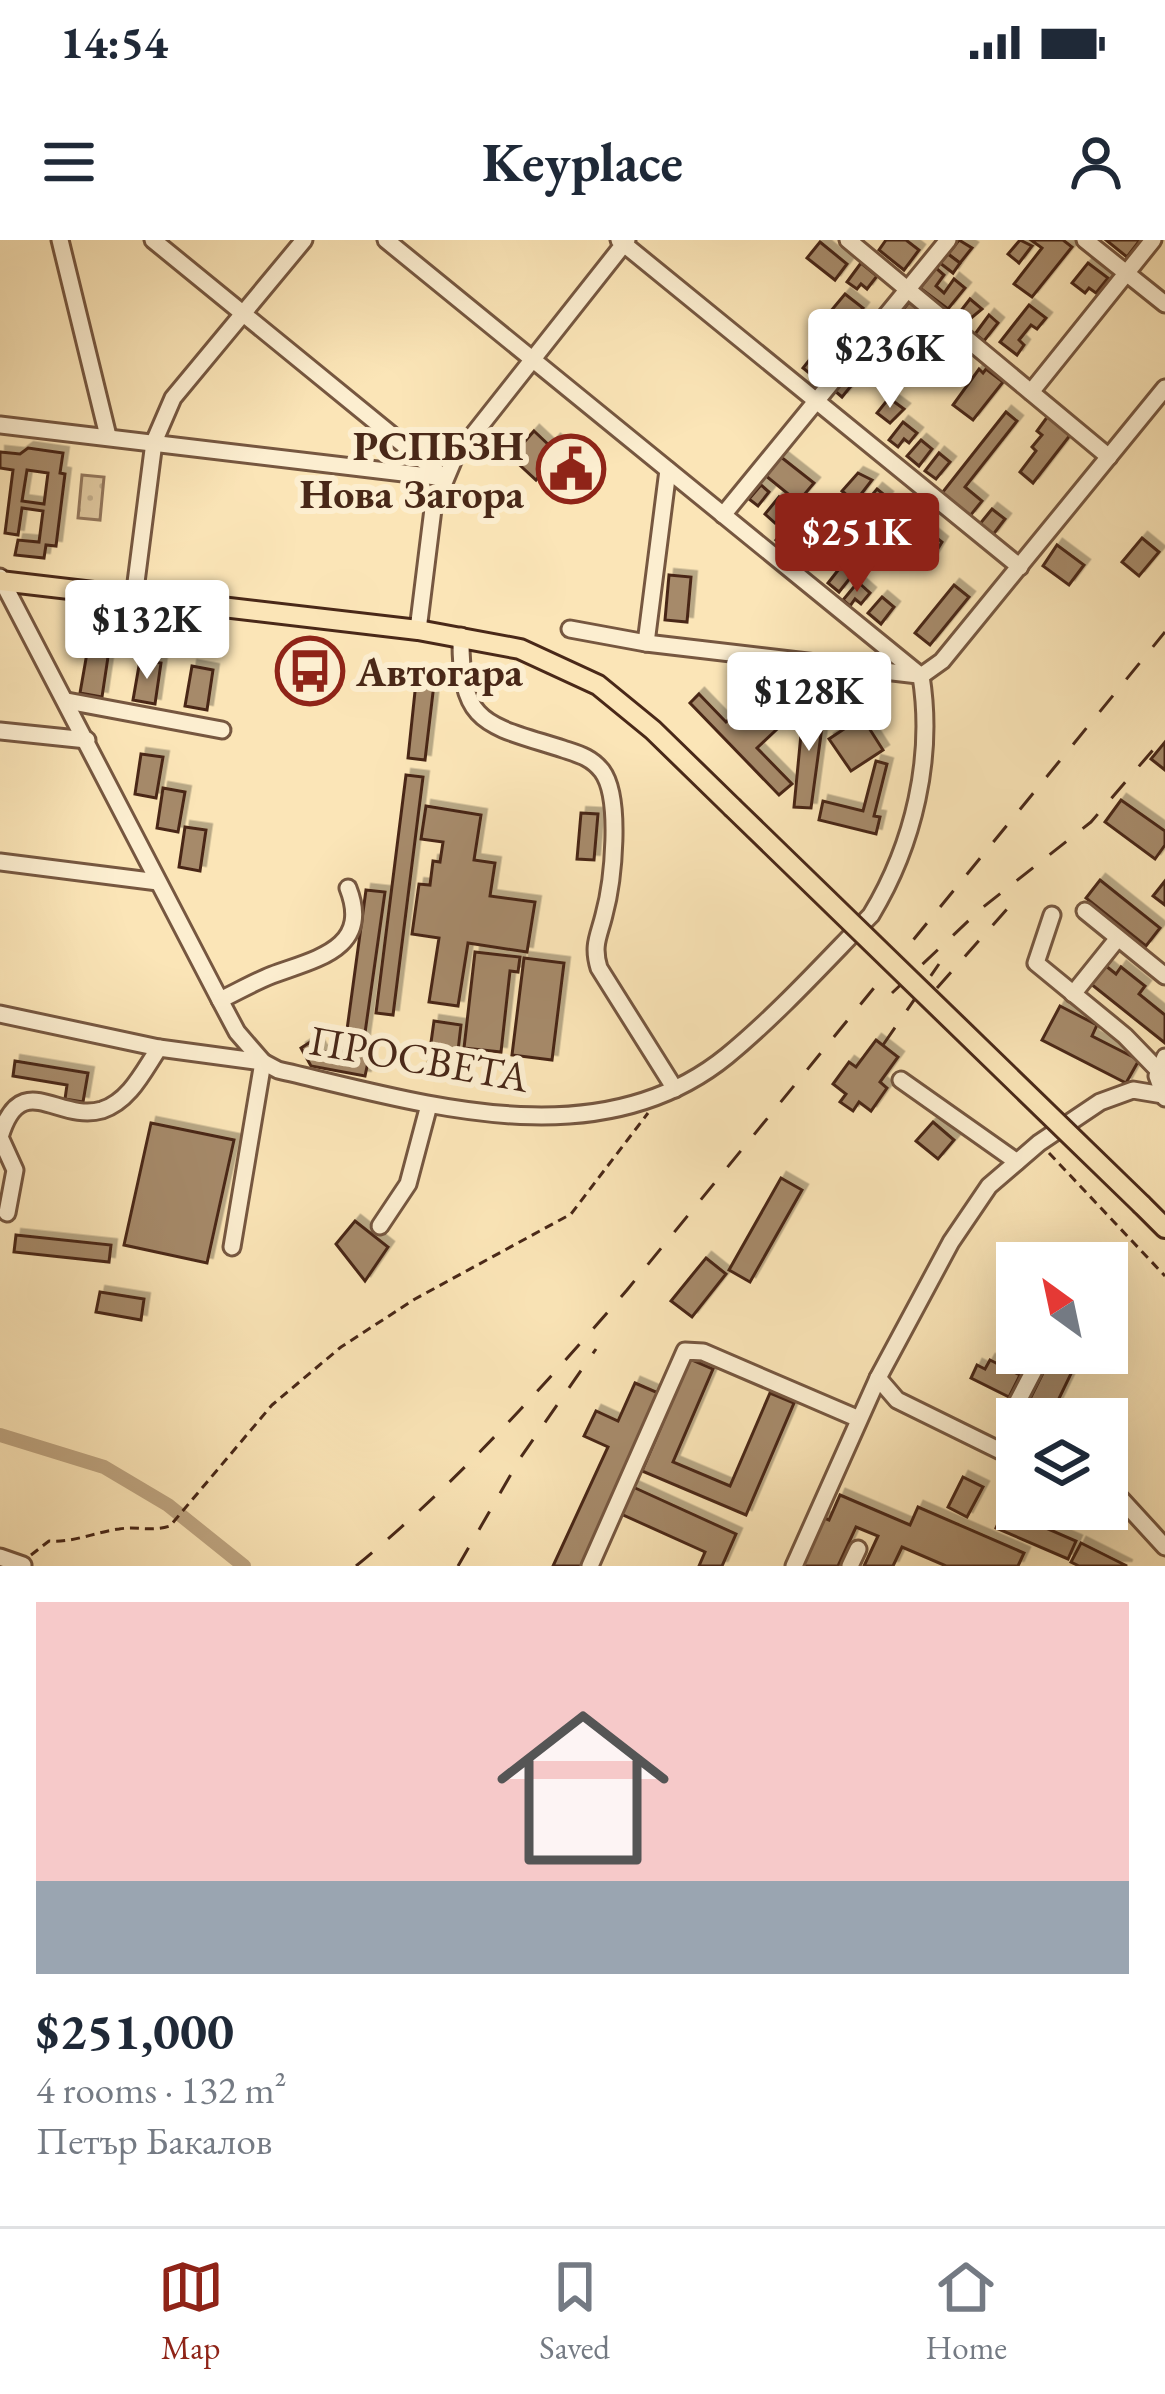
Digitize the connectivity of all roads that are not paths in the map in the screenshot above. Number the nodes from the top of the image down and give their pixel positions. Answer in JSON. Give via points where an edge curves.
{"nodes":[{"id":1,"x":60,"y":240,"type":"edge"},
{"id":2,"x":153,"y":240,"type":"edge"},
{"id":3,"x":304,"y":240,"type":"edge"},
{"id":4,"x":386,"y":240,"type":"edge"},
{"id":5,"x":848,"y":240,"type":"edge"},
{"id":6,"x":948,"y":240,"type":"edge"},
{"id":7,"x":1084,"y":240,"type":"edge"},
{"id":8,"x":1154,"y":240,"type":"edge"},
{"id":9,"x":623,"y":241,"type":"edge"},
{"id":10,"x":1126,"y":273,"type":"junction"},
{"id":11,"x":908,"y":289,"type":"junction"},
{"id":12,"x":1165,"y":304,"type":"edge"},
{"id":13,"x":244,"y":314,"type":"junction"},
{"id":14,"x":531,"y":358,"type":"junction"},
{"id":15,"x":1165,"y":388,"type":"edge"},
{"id":16,"x":1031,"y":392,"type":"junction"},
{"id":17,"x":817,"y":401,"type":"junction"},
{"id":18,"x":0,"y":425,"type":"edge"},
{"id":19,"x":108,"y":436,"type":"junction"},
{"id":20,"x":154,"y":442,"type":"junction"},
{"id":21,"x":1109,"y":457,"type":"junction"},
{"id":22,"x":668,"y":470,"type":"junction"},
{"id":23,"x":445,"y":478,"type":"junction"},
{"id":24,"x":723,"y":515,"type":"junction"},
{"id":25,"x":1020,"y":567,"type":"junction"},
{"id":26,"x":1,"y":579,"type":"edge"},
{"id":27,"x":134,"y":598,"type":"junction"},
{"id":28,"x":570,"y":629,"type":"dead end"},
{"id":29,"x":418,"y":630,"type":"junction"},
{"id":30,"x":461,"y":636,"type":"junction"},
{"id":31,"x":646,"y":643,"type":"junction"},
{"id":32,"x":920,"y":676,"type":"junction"},
{"id":33,"x":67,"y":701,"type":"junction"},
{"id":34,"x":0,"y":730,"type":"edge"},
{"id":35,"x":222,"y":730,"type":"dead end"},
{"id":36,"x":87,"y":740,"type":"junction"},
{"id":37,"x":0,"y":864,"type":"edge"},
{"id":38,"x":158,"y":882,"type":"junction"},
{"id":39,"x":348,"y":888,"type":"dead end"},
{"id":40,"x":1085,"y":910,"type":"dead end"},
{"id":41,"x":1052,"y":915,"type":"dead end"},
{"id":42,"x":1118,"y":938,"type":"junction"},
{"id":43,"x":1165,"y":976,"type":"edge"},
{"id":44,"x":1073,"y":994,"type":"junction"},
{"id":45,"x":220,"y":1000,"type":"junction"},
{"id":46,"x":0,"y":1014,"type":"edge"},
{"id":47,"x":159,"y":1048,"type":"junction"},
{"id":48,"x":262,"y":1062,"type":"junction"},
{"id":49,"x":1162,"y":1064,"type":"edge"},
{"id":50,"x":901,"y":1080,"type":"dead end"},
{"id":51,"x":675,"y":1089,"type":"junction"},
{"id":52,"x":1164,"y":1096,"type":"edge"},
{"id":53,"x":429,"y":1105,"type":"junction"},
{"id":54,"x":1017,"y":1162,"type":"junction"},
{"id":55,"x":7,"y":1213,"type":"dead end"},
{"id":56,"x":380,"y":1226,"type":"dead end"},
{"id":57,"x":1165,"y":1228,"type":"edge"},
{"id":58,"x":232,"y":1246,"type":"dead end"},
{"id":59,"x":878,"y":1378,"type":"junction"},
{"id":60,"x":859,"y":1419,"type":"junction"},
{"id":61,"x":996,"y":1450,"type":"edge"},
{"id":62,"x":1128,"y":1507,"type":"edge"},
{"id":63,"x":1165,"y":1547,"type":"edge"},
{"id":64,"x":858,"y":1549,"type":"dead end"},
{"id":65,"x":0,"y":1557,"type":"edge"},
{"id":66,"x":23,"y":1565,"type":"edge"},
{"id":67,"x":590,"y":1566,"type":"edge"},
{"id":68,"x":794,"y":1566,"type":"edge"},
{"id":69,"x":850,"y":1566,"type":"edge"}],
"edges":[{"from":1,"to":19,"type":"street"},
{"from":2,"to":13,"type":"street"},
{"from":3,"to":13,"type":"street"},
{"from":4,"to":14,"type":"street"},
{"from":5,"to":11,"type":"street"},
{"from":6,"to":11,"type":"street"},
{"from":7,"to":10,"type":"street"},
{"from":8,"to":10,"type":"street"},
{"from":9,"to":14,"type":"street"},
{"from":9,"to":17,"type":"street"},
{"from":10,"to":12,"type":"street"},
{"from":10,"to":16,"type":"street"},
{"from":11,"to":16,"type":"street"},
{"from":11,"to":17,"type":"street"},
{"from":13,"to":20,"type":"street","via":[[173,398]]},
{"from":13,"to":23,"type":"street"},
{"from":14,"to":22,"type":"street"},
{"from":14,"to":23,"type":"street"},
{"from":15,"to":21,"type":"street"},
{"from":16,"to":21,"type":"street"},
{"from":17,"to":24,"type":"street"},
{"from":17,"to":25,"type":"street"},
{"from":18,"to":19,"type":"street"},
{"from":19,"to":20,"type":"street"},
{"from":20,"to":23,"type":"street"},
{"from":20,"to":27,"type":"street"},
{"from":21,"to":25,"type":"street"},
{"from":22,"to":24,"type":"street"},
{"from":22,"to":31,"type":"street"},
{"from":23,"to":29,"type":"street","via":[[433,509]]},
{"from":24,"to":32,"type":"street"},
{"from":25,"to":32,"type":"street","via":[[942,661]]},
{"from":26,"to":27,"type":"main road"},
{"from":26,"to":33,"type":"street"},
{"from":27,"to":29,"type":"main road"},
{"from":28,"to":31,"type":"street"},
{"from":29,"to":30,"type":"main road"},
{"from":30,"to":51,"type":"street","via":[[460,678],[480,718],[589,757],[611,788],[605,914],[594,951]]},
{"from":30,"to":57,"type":"main road","bridge":true,"via":[[520,650],[598,685],[653,730]]},
{"from":31,"to":32,"type":"street"},
{"from":32,"to":51,"type":"street","name":"ПРОСВЕТА","via":[[926,748],[914,813],[885,892],[727,1055]]},
{"from":33,"to":35,"type":"street"},
{"from":33,"to":36,"type":"street"},
{"from":34,"to":36,"type":"street"},
{"from":36,"to":38,"type":"street"},
{"from":37,"to":38,"type":"street"},
{"from":38,"to":45,"type":"street"},
{"from":39,"to":45,"type":"street","via":[[353,919],[332,953]]},
{"from":40,"to":42,"type":"street"},
{"from":41,"to":44,"type":"street","via":[[1036,963]]},
{"from":42,"to":43,"type":"street"},
{"from":42,"to":44,"type":"street"},
{"from":44,"to":49,"type":"street"},
{"from":45,"to":48,"type":"street"},
{"from":46,"to":47,"type":"street","name":"ПРОСВЕТА"},
{"from":47,"to":48,"type":"street","name":"ПРОСВЕТА"},
{"from":47,"to":55,"type":"street","via":[[126,1095],[101,1110],[37,1100],[13,1109],[0,1137],[15,1170]]},
{"from":48,"to":53,"type":"street","name":"ПРОСВЕТА"},
{"from":48,"to":58,"type":"street"},
{"from":49,"to":52,"type":"street"},
{"from":50,"to":54,"type":"street"},
{"from":51,"to":53,"type":"street","name":"ПРОСВЕТА","via":[[567,1117]]},
{"from":52,"to":54,"type":"street","via":[[1121,1093],[1078,1113]]},
{"from":53,"to":56,"type":"street","via":[[408,1184]]},
{"from":54,"to":59,"type":"street","via":[[988,1186],[951,1241]]},
{"from":59,"to":60,"type":"street"},
{"from":59,"to":61,"type":"street","via":[[896,1400]]},
{"from":60,"to":67,"type":"street","via":[[685,1351]]},
{"from":60,"to":68,"type":"street"},
{"from":62,"to":63,"type":"street"},
{"from":64,"to":69,"type":"street"},
{"from":65,"to":66,"type":"street"}]}
